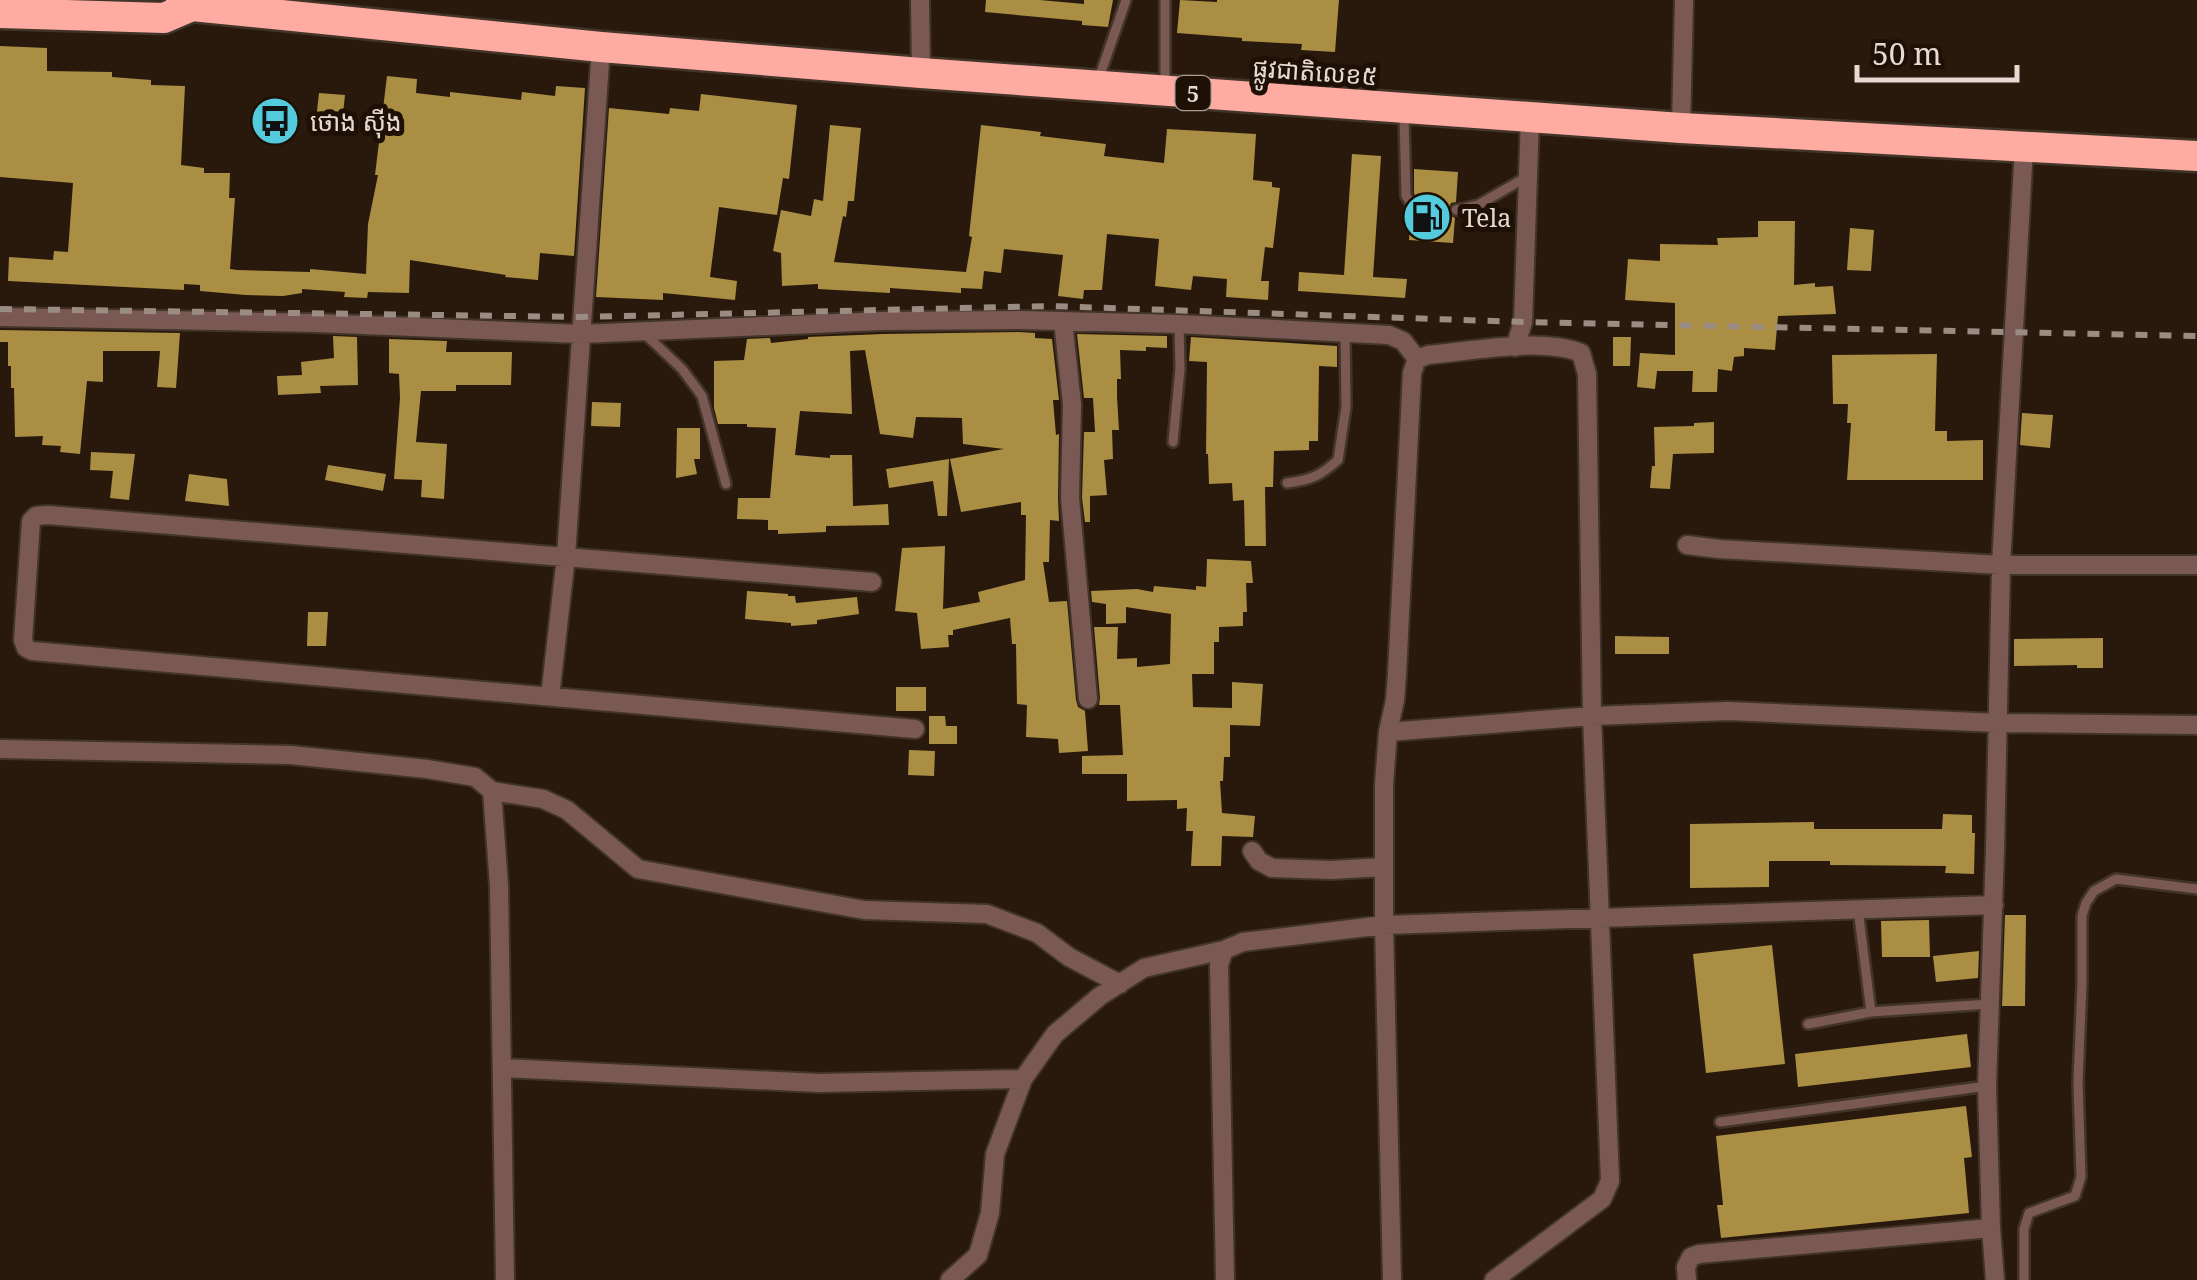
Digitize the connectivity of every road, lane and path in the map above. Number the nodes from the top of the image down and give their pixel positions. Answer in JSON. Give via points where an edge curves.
{"nodes":[{"id":1,"x":920,"y":0,"type":"edge"},
{"id":2,"x":1126,"y":0,"type":"edge"},
{"id":3,"x":1165,"y":0,"type":"edge"},
{"id":4,"x":1684,"y":0,"type":"edge"},
{"id":5,"x":188,"y":2,"type":"edge"},
{"id":6,"x":0,"y":14,"type":"edge"},
{"id":7,"x":601,"y":46,"type":"junction"},
{"id":8,"x":921,"y":73,"type":"junction"},
{"id":9,"x":1096,"y":86,"type":"junction"},
{"id":10,"x":1165,"y":91,"type":"junction"},
{"id":11,"x":1404,"y":108,"type":"junction"},
{"id":12,"x":1530,"y":117,"type":"junction"},
{"id":13,"x":1681,"y":128,"type":"junction"},
{"id":14,"x":2024,"y":146,"type":"junction"},
{"id":15,"x":2197,"y":156,"type":"edge"},
{"id":16,"x":1528,"y":176,"type":"junction"},
{"id":17,"x":1412,"y":205,"type":"dead end"},
{"id":18,"x":1456,"y":210,"type":"dead end"},
{"id":19,"x":0,"y":317,"type":"edge"},
{"id":20,"x":1063,"y":321,"type":"junction"},
{"id":21,"x":1180,"y":324,"type":"junction"},
{"id":22,"x":643,"y":332,"type":"junction"},
{"id":23,"x":1345,"y":332,"type":"junction"},
{"id":24,"x":581,"y":334,"type":"junction"},
{"id":25,"x":1515,"y":347,"type":"junction"},
{"id":26,"x":1417,"y":359,"type":"junction"},
{"id":27,"x":1173,"y":442,"type":"dead end"},
{"id":28,"x":1287,"y":483,"type":"dead end"},
{"id":29,"x":726,"y":484,"type":"dead end"},
{"id":30,"x":1687,"y":545,"type":"dead end"},
{"id":31,"x":566,"y":556,"type":"junction"},
{"id":32,"x":2001,"y":564,"type":"junction"},
{"id":33,"x":2197,"y":565,"type":"edge"},
{"id":34,"x":872,"y":582,"type":"dead end"},
{"id":35,"x":550,"y":697,"type":"junction"},
{"id":36,"x":1088,"y":698,"type":"dead end"},
{"id":37,"x":1592,"y":716,"type":"junction"},
{"id":38,"x":1998,"y":724,"type":"junction"},
{"id":39,"x":2197,"y":725,"type":"edge"},
{"id":40,"x":915,"y":729,"type":"dead end"},
{"id":41,"x":1388,"y":732,"type":"junction"},
{"id":42,"x":0,"y":749,"type":"edge"},
{"id":43,"x":492,"y":791,"type":"junction"},
{"id":44,"x":1252,"y":850,"type":"dead end"},
{"id":45,"x":1384,"y":867,"type":"junction"},
{"id":46,"x":2197,"y":888,"type":"edge"},
{"id":47,"x":1994,"y":905,"type":"junction"},
{"id":48,"x":1858,"y":909,"type":"junction"},
{"id":49,"x":1602,"y":918,"type":"junction"},
{"id":50,"x":1384,"y":925,"type":"junction"},
{"id":51,"x":1224,"y":950,"type":"junction"},
{"id":52,"x":1120,"y":984,"type":"junction"},
{"id":53,"x":1990,"y":1004,"type":"junction"},
{"id":54,"x":1870,"y":1012,"type":"junction"},
{"id":55,"x":1808,"y":1024,"type":"dead end"},
{"id":56,"x":502,"y":1068,"type":"junction"},
{"id":57,"x":1022,"y":1079,"type":"junction"},
{"id":58,"x":1987,"y":1086,"type":"junction"},
{"id":59,"x":1720,"y":1122,"type":"dead end"},
{"id":60,"x":1990,"y":1228,"type":"junction"},
{"id":61,"x":505,"y":1280,"type":"edge"},
{"id":62,"x":950,"y":1280,"type":"edge"},
{"id":63,"x":1225,"y":1280,"type":"edge"},
{"id":64,"x":1392,"y":1280,"type":"edge"},
{"id":65,"x":1494,"y":1280,"type":"edge"},
{"id":66,"x":1688,"y":1280,"type":"edge"},
{"id":67,"x":1995,"y":1280,"type":"edge"},
{"id":68,"x":2024,"y":1280,"type":"edge"}],
"edges":[{"from":1,"to":8,"type":"street"},
{"from":2,"to":9,"type":"lane"},
{"from":3,"to":10,"type":"lane"},
{"from":4,"to":13,"type":"street"},
{"from":5,"to":6,"type":"highway","name":"ផ្លូវជាតិលេខ៥","number":"5","via":[[164,18]]},
{"from":5,"to":7,"type":"highway","name":"ផ្លូវជាតិលេខ៥","number":"5"},
{"from":7,"to":8,"type":"highway","name":"ផ្លូវជាតិលេខ៥","number":"5"},
{"from":7,"to":24,"type":"street"},
{"from":8,"to":9,"type":"highway","name":"ផ្លូវជាតិលេខ៥","number":"5"},
{"from":9,"to":10,"type":"highway","name":"ផ្លូវជាតិលេខ៥","number":"5"},
{"from":10,"to":11,"type":"highway","name":"ផ្លូវជាតិលេខ៥","number":"5"},
{"from":11,"to":12,"type":"highway","name":"ផ្លូវជាតិលេខ៥","number":"5"},
{"from":11,"to":17,"type":"lane","via":[[1406,196]]},
{"from":12,"to":13,"type":"highway","name":"ផ្លូវជាតិលេខ៥","number":"5"},
{"from":12,"to":16,"type":"street"},
{"from":13,"to":14,"type":"highway","name":"ផ្លូវជាតិលេខ៥","number":"5"},
{"from":14,"to":15,"type":"highway","name":"ផ្លូវជាតិលេខ៥","number":"5"},
{"from":14,"to":32,"type":"street"},
{"from":16,"to":18,"type":"lane"},
{"from":16,"to":25,"type":"street","via":[[1523,322]]},
{"from":19,"to":24,"type":"street"},
{"from":20,"to":21,"type":"street"},
{"from":20,"to":22,"type":"street"},
{"from":20,"to":36,"type":"street"},
{"from":21,"to":23,"type":"street"},
{"from":21,"to":27,"type":"lane"},
{"from":22,"to":24,"type":"street"},
{"from":22,"to":29,"type":"lane","via":[[702,396]]},
{"from":23,"to":26,"type":"street","via":[[1388,334]]},
{"from":23,"to":28,"type":"lane","via":[[1346,408],[1338,460],[1310,480]]},
{"from":24,"to":31,"type":"street"},
{"from":25,"to":26,"type":"street"},
{"from":25,"to":37,"type":"street","via":[[1566,346],[1581,353],[1586,374]]},
{"from":26,"to":41,"type":"street"},
{"from":30,"to":32,"type":"street"},
{"from":31,"to":34,"type":"street"},
{"from":31,"to":35,"type":"street"},
{"from":31,"to":35,"type":"street","via":[[48,515],[32,520],[22,640],[32,651]]},
{"from":32,"to":33,"type":"street"},
{"from":32,"to":38,"type":"street"},
{"from":35,"to":40,"type":"street"},
{"from":37,"to":38,"type":"street","via":[[1728,711]]},
{"from":37,"to":41,"type":"street"},
{"from":37,"to":49,"type":"street"},
{"from":38,"to":39,"type":"street"},
{"from":38,"to":47,"type":"street"},
{"from":41,"to":45,"type":"street"},
{"from":42,"to":43,"type":"street","via":[[291,756],[475,777]]},
{"from":43,"to":52,"type":"street","via":[[566,810],[638,869],[864,910],[987,914],[1037,933]]},
{"from":43,"to":56,"type":"street"},
{"from":44,"to":45,"type":"street","via":[[1272,868]]},
{"from":45,"to":50,"type":"street"},
{"from":46,"to":68,"type":"lane","via":[[2116,879],[2086,903],[2081,1177],[2075,1196],[2029,1213]]},
{"from":47,"to":48,"type":"street"},
{"from":47,"to":53,"type":"street"},
{"from":48,"to":49,"type":"street"},
{"from":48,"to":54,"type":"lane"},
{"from":49,"to":50,"type":"street"},
{"from":49,"to":65,"type":"street","via":[[1610,1181],[1602,1199]]},
{"from":50,"to":51,"type":"street"},
{"from":50,"to":64,"type":"street"},
{"from":51,"to":52,"type":"street","via":[[1144,968]]},
{"from":51,"to":63,"type":"street","via":[[1218,965]]},
{"from":52,"to":57,"type":"street","via":[[1055,1034]]},
{"from":53,"to":54,"type":"lane"},
{"from":53,"to":58,"type":"street"},
{"from":54,"to":55,"type":"lane"},
{"from":56,"to":57,"type":"street","via":[[819,1083]]},
{"from":56,"to":61,"type":"street"},
{"from":57,"to":62,"type":"street","via":[[995,1154],[978,1255]]},
{"from":58,"to":59,"type":"lane"},
{"from":58,"to":60,"type":"street"},
{"from":60,"to":66,"type":"street","via":[[1700,1254],[1686,1267]]},
{"from":60,"to":67,"type":"street"}]}
